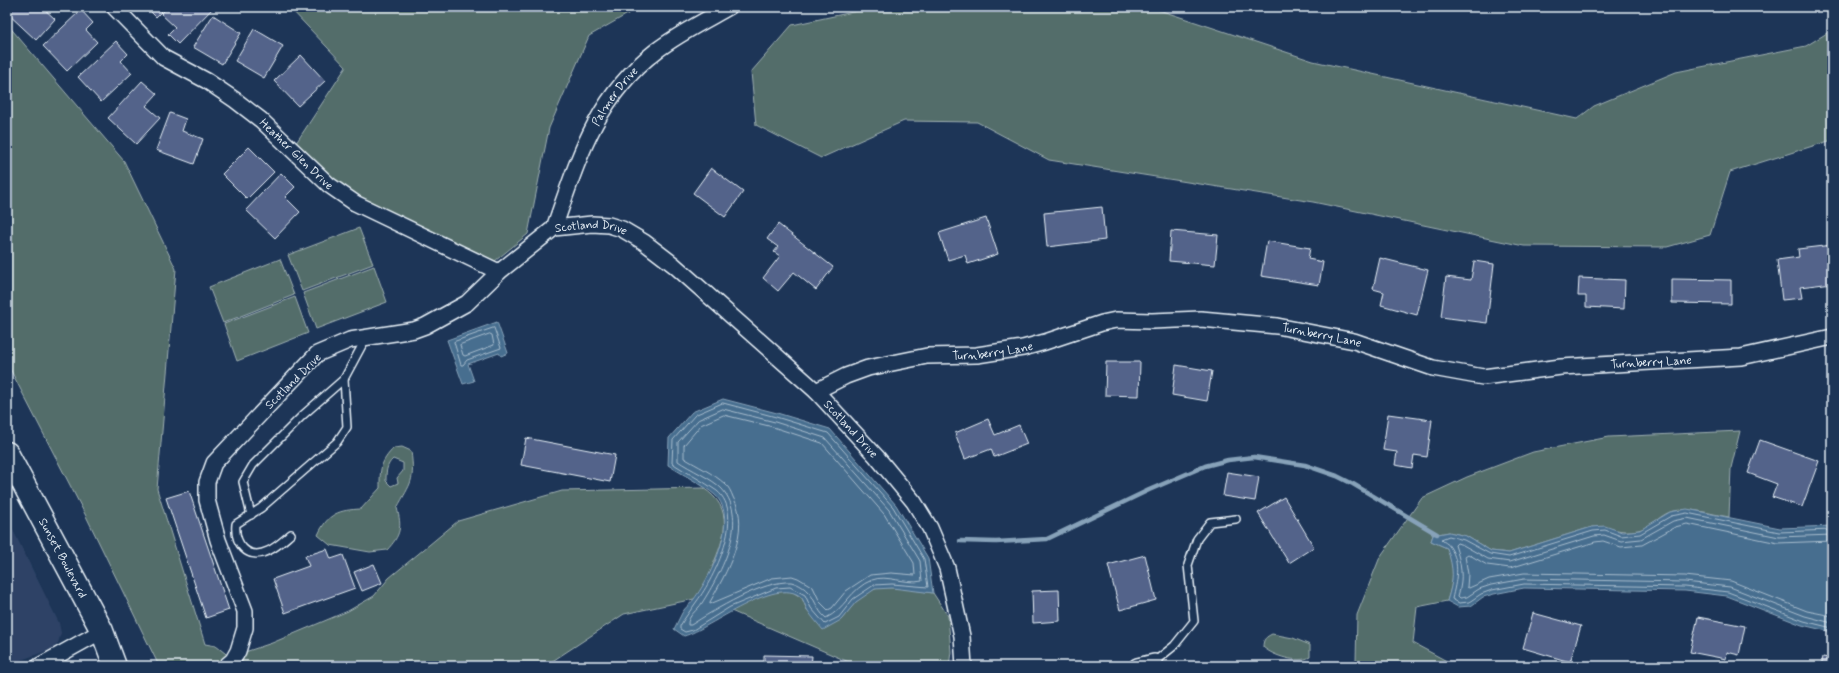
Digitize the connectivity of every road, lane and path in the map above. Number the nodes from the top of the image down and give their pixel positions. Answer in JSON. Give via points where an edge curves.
{"nodes":[{"id":1,"x":114,"y":7,"type":"edge"},
{"id":2,"x":729,"y":7,"type":"edge"},
{"id":3,"x":554,"y":228,"type":"junction"},
{"id":4,"x":499,"y":272,"type":"junction"},
{"id":5,"x":367,"y":337,"type":"junction"},
{"id":6,"x":1832,"y":337,"type":"edge"},
{"id":7,"x":344,"y":380,"type":"junction"},
{"id":8,"x":816,"y":391,"type":"junction"},
{"id":9,"x":7,"y":453,"type":"edge"},
{"id":10,"x":251,"y":515,"type":"junction"},
{"id":11,"x":1236,"y":519,"type":"dead end"},
{"id":12,"x":292,"y":534,"type":"dead end"},
{"id":13,"x":102,"y":631,"type":"junction"},
{"id":14,"x":1154,"y":662,"type":"joint"},
{"id":15,"x":39,"y":666,"type":"edge"},
{"id":16,"x":115,"y":666,"type":"edge"},
{"id":17,"x":226,"y":666,"type":"edge"},
{"id":18,"x":964,"y":666,"type":"edge"},
{"id":19,"x":1137,"y":666,"type":"edge"}],
"edges":[{"from":1,"to":4,"type":"street","name":"Heather Glen Drive","via":[[164,58],[207,81],[235,100],[261,120],[329,185],[355,203]]},
{"from":2,"to":3,"type":"street","name":"Palmer Drive","via":[[661,48],[640,64],[618,88],[588,134]]},
{"from":3,"to":4,"type":"street","name":"Scotland Drive"},
{"from":3,"to":8,"type":"street","name":"Scotland Drive","via":[[609,225],[622,229],[644,242],[674,264]]},
{"from":4,"to":5,"type":"street","name":"Scotland Drive","via":[[467,303],[425,326]]},
{"from":5,"to":7,"type":"lane"},
{"from":5,"to":17,"type":"street","name":"Scotland Drive","via":[[350,340],[317,354],[214,463],[207,482],[207,500],[218,540],[245,611],[245,628],[238,651]]},
{"from":6,"to":8,"type":"street","name":"Turnberry Lane","via":[[1741,357],[1561,367],[1483,377],[1433,368],[1354,341],[1277,326],[1201,318],[1116,320],[1023,348],[977,355],[926,356],[868,368]]},
{"from":7,"to":10,"type":"lane","via":[[347,427],[337,442]]},
{"from":7,"to":10,"type":"lane","via":[[303,415],[252,465],[243,482]]},
{"from":8,"to":18,"type":"street","name":"Scotland Drive","via":[[892,475],[914,502],[930,528],[947,568],[962,636]]},
{"from":9,"to":13,"type":"main road","name":"Sunset Boulevard"},
{"from":10,"to":12,"type":"lane","via":[[236,524],[238,542],[244,550],[253,553],[267,552]]},
{"from":11,"to":14,"type":"lane","via":[[1210,522],[1197,539],[1188,565],[1194,621],[1174,646]]},
{"from":13,"to":15,"type":"street"},
{"from":13,"to":16,"type":"main road","name":"Sunset Boulevard"},
{"from":14,"to":19,"type":"street"}]}
